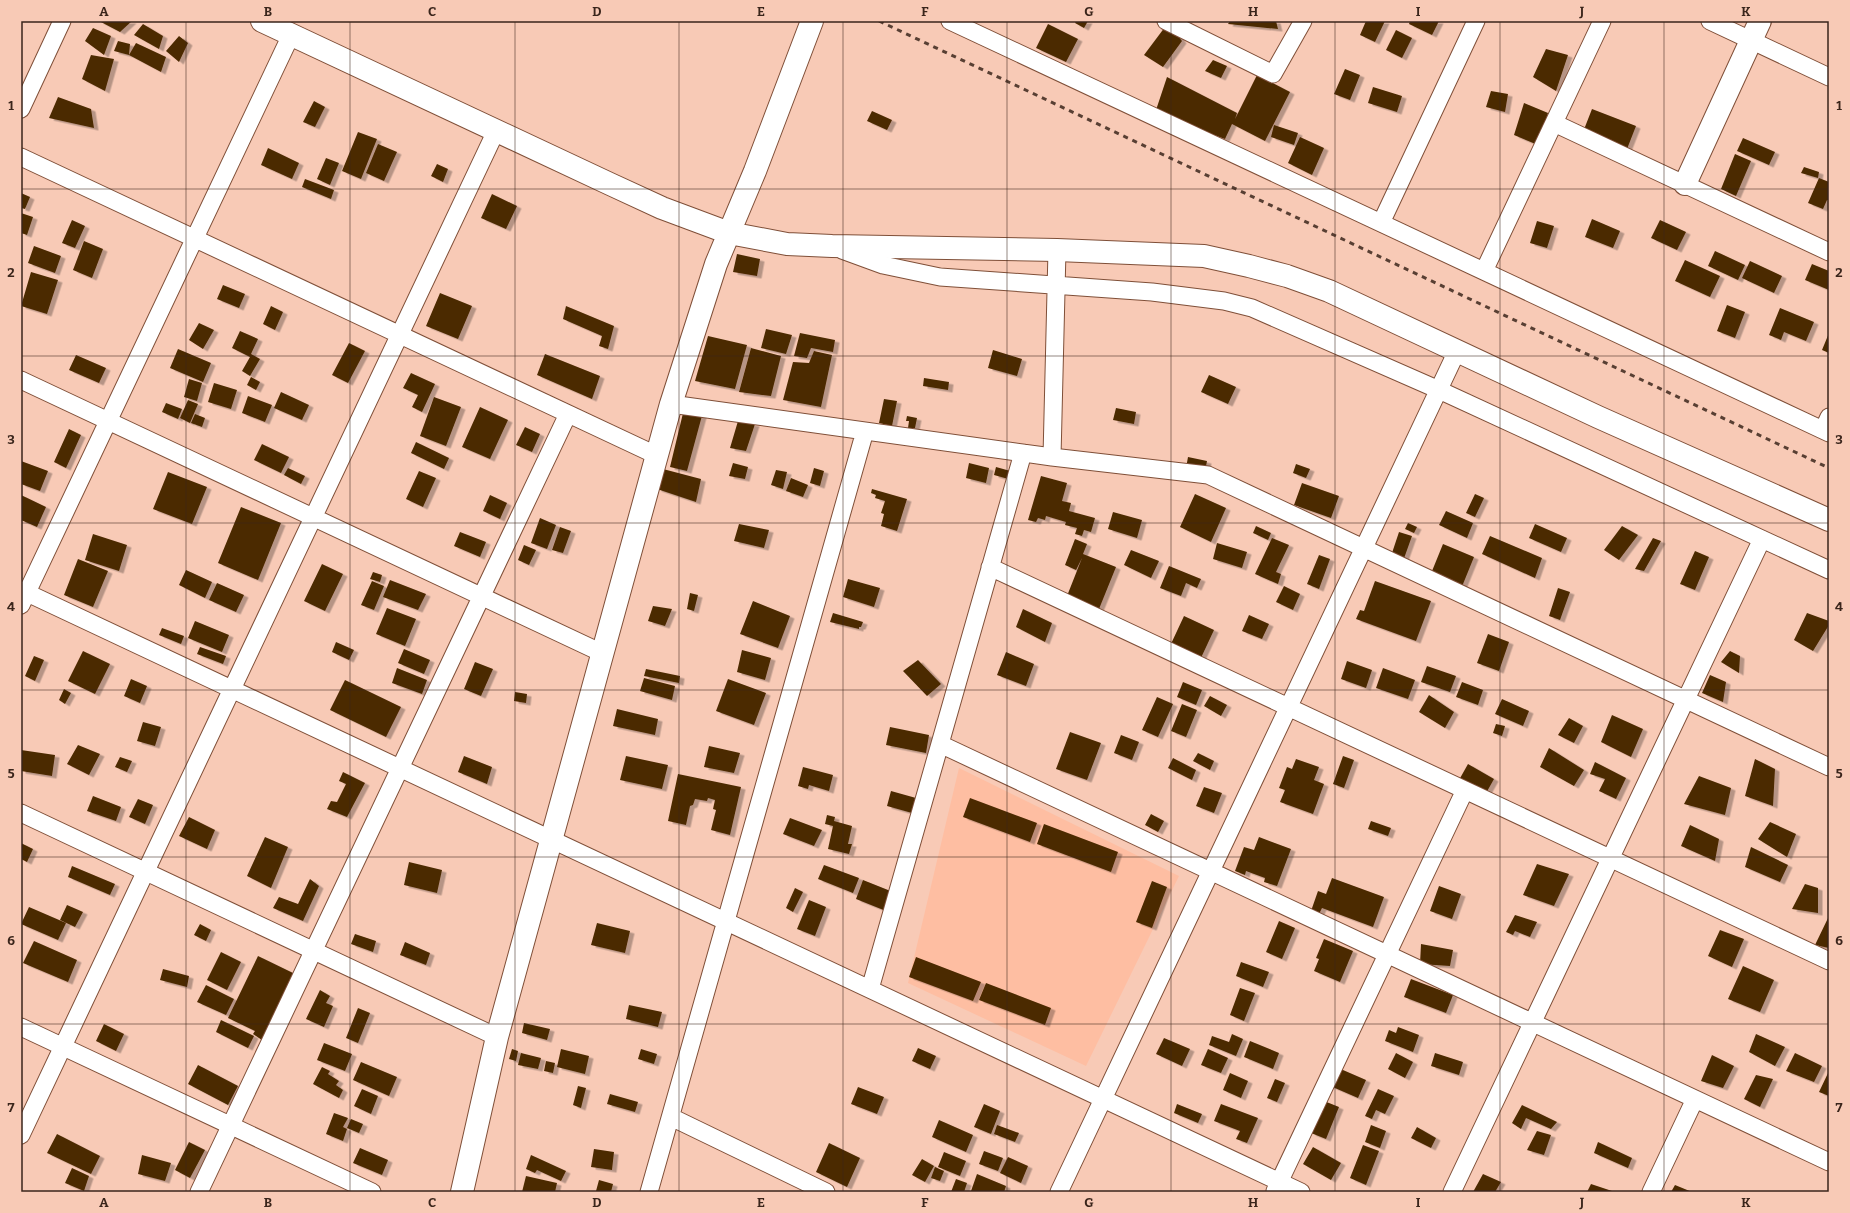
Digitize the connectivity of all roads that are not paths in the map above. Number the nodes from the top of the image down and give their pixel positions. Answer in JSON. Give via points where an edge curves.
{"nodes":[{"id":1,"x":62,"y":21,"type":"edge"},
{"id":2,"x":262,"y":21,"type":"edge"},
{"id":3,"x":812,"y":21,"type":"edge"},
{"id":4,"x":950,"y":21,"type":"edge"},
{"id":5,"x":1166,"y":21,"type":"edge"},
{"id":6,"x":1303,"y":21,"type":"edge"},
{"id":7,"x":1476,"y":21,"type":"edge"},
{"id":8,"x":1602,"y":21,"type":"edge"},
{"id":9,"x":1710,"y":21,"type":"edge"},
{"id":10,"x":1760,"y":21,"type":"edge"},
{"id":11,"x":291,"y":35,"type":"junction"},
{"id":12,"x":1751,"y":40,"type":"junction"},
{"id":13,"x":1829,"y":77,"type":"edge"},
{"id":14,"x":21,"y":109,"type":"edge"},
{"id":15,"x":1554,"y":123,"type":"junction"},
{"id":16,"x":496,"y":131,"type":"junction"},
{"id":17,"x":21,"y":157,"type":"edge"},
{"id":18,"x":1684,"y":184,"type":"junction"},
{"id":19,"x":1381,"y":223,"type":"junction"},
{"id":20,"x":729,"y":233,"type":"junction"},
{"id":21,"x":194,"y":238,"type":"junction"},
{"id":22,"x":832,"y":246,"type":"junction"},
{"id":23,"x":1057,"y":250,"type":"junction"},
{"id":24,"x":1829,"y":252,"type":"edge"},
{"id":25,"x":1484,"y":271,"type":"junction"},
{"id":26,"x":1055,"y":285,"type":"junction"},
{"id":27,"x":400,"y":335,"type":"junction"},
{"id":28,"x":1458,"y":351,"type":"junction"},
{"id":29,"x":21,"y":380,"type":"edge"},
{"id":30,"x":1439,"y":390,"type":"junction"},
{"id":31,"x":671,"y":404,"type":"junction"},
{"id":32,"x":568,"y":414,"type":"junction"},
{"id":33,"x":108,"y":421,"type":"junction"},
{"id":34,"x":1827,"y":427,"type":"edge"},
{"id":35,"x":865,"y":431,"type":"junction"},
{"id":36,"x":1023,"y":453,"type":"junction"},
{"id":37,"x":658,"y":456,"type":"junction"},
{"id":38,"x":1052,"y":457,"type":"junction"},
{"id":39,"x":313,"y":518,"type":"junction"},
{"id":40,"x":1829,"y":520,"type":"edge"},
{"id":41,"x":1762,"y":538,"type":"junction"},
{"id":42,"x":1364,"y":548,"type":"junction"},
{"id":43,"x":990,"y":567,"type":"junction"},
{"id":44,"x":1829,"y":570,"type":"edge"},
{"id":45,"x":23,"y":596,"type":"edge"},
{"id":46,"x":481,"y":596,"type":"junction"},
{"id":47,"x":602,"y":653,"type":"junction"},
{"id":48,"x":232,"y":689,"type":"junction"},
{"id":49,"x":1685,"y":699,"type":"junction"},
{"id":50,"x":1289,"y":707,"type":"junction"},
{"id":51,"x":940,"y":744,"type":"junction"},
{"id":52,"x":1829,"y":767,"type":"edge"},
{"id":53,"x":400,"y":768,"type":"junction"},
{"id":54,"x":1465,"y":790,"type":"junction"},
{"id":55,"x":21,"y":813,"type":"edge"},
{"id":56,"x":552,"y":840,"type":"junction"},
{"id":57,"x":1610,"y":858,"type":"junction"},
{"id":58,"x":146,"y":872,"type":"junction"},
{"id":59,"x":1211,"y":872,"type":"junction"},
{"id":60,"x":726,"y":922,"type":"junction"},
{"id":61,"x":313,"y":951,"type":"junction"},
{"id":62,"x":1388,"y":955,"type":"junction"},
{"id":63,"x":1829,"y":961,"type":"edge"},
{"id":64,"x":870,"y":989,"type":"junction"},
{"id":65,"x":1532,"y":1023,"type":"junction"},
{"id":66,"x":21,"y":1027,"type":"edge"},
{"id":67,"x":497,"y":1037,"type":"junction"},
{"id":68,"x":63,"y":1046,"type":"junction"},
{"id":69,"x":1103,"y":1099,"type":"junction"},
{"id":70,"x":1695,"y":1099,"type":"junction"},
{"id":71,"x":671,"y":1116,"type":"junction"},
{"id":72,"x":231,"y":1125,"type":"junction"},
{"id":73,"x":21,"y":1135,"type":"edge"},
{"id":74,"x":1829,"y":1162,"type":"edge"},
{"id":75,"x":1278,"y":1187,"type":"edge"},
{"id":76,"x":199,"y":1192,"type":"edge"},
{"id":77,"x":372,"y":1192,"type":"edge"},
{"id":78,"x":462,"y":1192,"type":"edge"},
{"id":79,"x":649,"y":1192,"type":"edge"},
{"id":80,"x":826,"y":1192,"type":"edge"},
{"id":81,"x":1059,"y":1192,"type":"edge"},
{"id":82,"x":1301,"y":1192,"type":"edge"},
{"id":83,"x":1452,"y":1192,"type":"edge"},
{"id":84,"x":1651,"y":1192,"type":"edge"}],
"edges":[{"from":1,"to":14,"type":"street"},
{"from":2,"to":11,"type":"main road"},
{"from":3,"to":20,"type":"main road"},
{"from":4,"to":19,"type":"street"},
{"from":5,"to":6,"type":"street","via":[[1273,74]]},
{"from":7,"to":19,"type":"street"},
{"from":8,"to":15,"type":"street"},
{"from":9,"to":12,"type":"street"},
{"from":10,"to":12,"type":"main road"},
{"from":11,"to":16,"type":"main road"},
{"from":11,"to":21,"type":"street"},
{"from":12,"to":13,"type":"street"},
{"from":12,"to":18,"type":"main road"},
{"from":15,"to":18,"type":"street"},
{"from":15,"to":25,"type":"street"},
{"from":16,"to":20,"type":"main road","via":[[662,208]]},
{"from":16,"to":27,"type":"street"},
{"from":17,"to":21,"type":"street"},
{"from":18,"to":24,"type":"street"},
{"from":19,"to":25,"type":"street"},
{"from":20,"to":22,"type":"main road","via":[[787,244]]},
{"from":20,"to":31,"type":"main road","via":[[716,264]]},
{"from":21,"to":27,"type":"street"},
{"from":21,"to":33,"type":"street"},
{"from":22,"to":23,"type":"main road"},
{"from":22,"to":26,"type":"street","via":[[883,265],[940,277]]},
{"from":23,"to":26,"type":"street"},
{"from":23,"to":28,"type":"main road","via":[[1204,256],[1249,266],[1329,291]]},
{"from":25,"to":34,"type":"street"},
{"from":26,"to":30,"type":"street","via":[[1152,292],[1252,308]]},
{"from":26,"to":38,"type":"street"},
{"from":27,"to":32,"type":"street"},
{"from":27,"to":39,"type":"street"},
{"from":28,"to":30,"type":"street"},
{"from":28,"to":40,"type":"main road"},
{"from":29,"to":33,"type":"street"},
{"from":30,"to":41,"type":"street"},
{"from":30,"to":42,"type":"street"},
{"from":31,"to":35,"type":"street"},
{"from":31,"to":37,"type":"main road"},
{"from":32,"to":37,"type":"street"},
{"from":32,"to":46,"type":"street"},
{"from":33,"to":39,"type":"street"},
{"from":33,"to":45,"type":"street"},
{"from":35,"to":36,"type":"street"},
{"from":35,"to":60,"type":"street"},
{"from":36,"to":38,"type":"street"},
{"from":36,"to":43,"type":"street"},
{"from":37,"to":47,"type":"main road"},
{"from":38,"to":42,"type":"street","via":[[1208,475]]},
{"from":39,"to":46,"type":"street"},
{"from":39,"to":48,"type":"street"},
{"from":41,"to":44,"type":"street"},
{"from":41,"to":49,"type":"street"},
{"from":42,"to":49,"type":"street"},
{"from":42,"to":50,"type":"street"},
{"from":43,"to":50,"type":"street"},
{"from":43,"to":51,"type":"street"},
{"from":45,"to":48,"type":"street"},
{"from":46,"to":47,"type":"street"},
{"from":46,"to":53,"type":"street"},
{"from":47,"to":56,"type":"main road"},
{"from":48,"to":53,"type":"street"},
{"from":48,"to":58,"type":"street"},
{"from":49,"to":52,"type":"street"},
{"from":49,"to":57,"type":"street"},
{"from":50,"to":54,"type":"street"},
{"from":50,"to":59,"type":"street"},
{"from":51,"to":59,"type":"street"},
{"from":51,"to":64,"type":"street"},
{"from":53,"to":56,"type":"street"},
{"from":53,"to":61,"type":"street"},
{"from":54,"to":57,"type":"street"},
{"from":54,"to":62,"type":"street"},
{"from":55,"to":58,"type":"street"},
{"from":56,"to":60,"type":"street"},
{"from":56,"to":67,"type":"main road"},
{"from":57,"to":63,"type":"street"},
{"from":57,"to":65,"type":"street"},
{"from":58,"to":61,"type":"street"},
{"from":58,"to":68,"type":"street"},
{"from":59,"to":62,"type":"street"},
{"from":59,"to":69,"type":"street"},
{"from":60,"to":64,"type":"street"},
{"from":60,"to":71,"type":"street"},
{"from":61,"to":67,"type":"street"},
{"from":61,"to":72,"type":"street"},
{"from":62,"to":65,"type":"street"},
{"from":62,"to":75,"type":"street"},
{"from":64,"to":69,"type":"street"},
{"from":65,"to":70,"type":"street"},
{"from":65,"to":83,"type":"street"},
{"from":66,"to":68,"type":"street"},
{"from":67,"to":78,"type":"main road"},
{"from":68,"to":72,"type":"street"},
{"from":68,"to":73,"type":"street"},
{"from":69,"to":75,"type":"street"},
{"from":69,"to":81,"type":"street"},
{"from":70,"to":74,"type":"street"},
{"from":70,"to":84,"type":"street"},
{"from":71,"to":79,"type":"street"},
{"from":71,"to":80,"type":"street"},
{"from":72,"to":76,"type":"street"},
{"from":72,"to":77,"type":"street"},
{"from":75,"to":82,"type":"street"}]}
